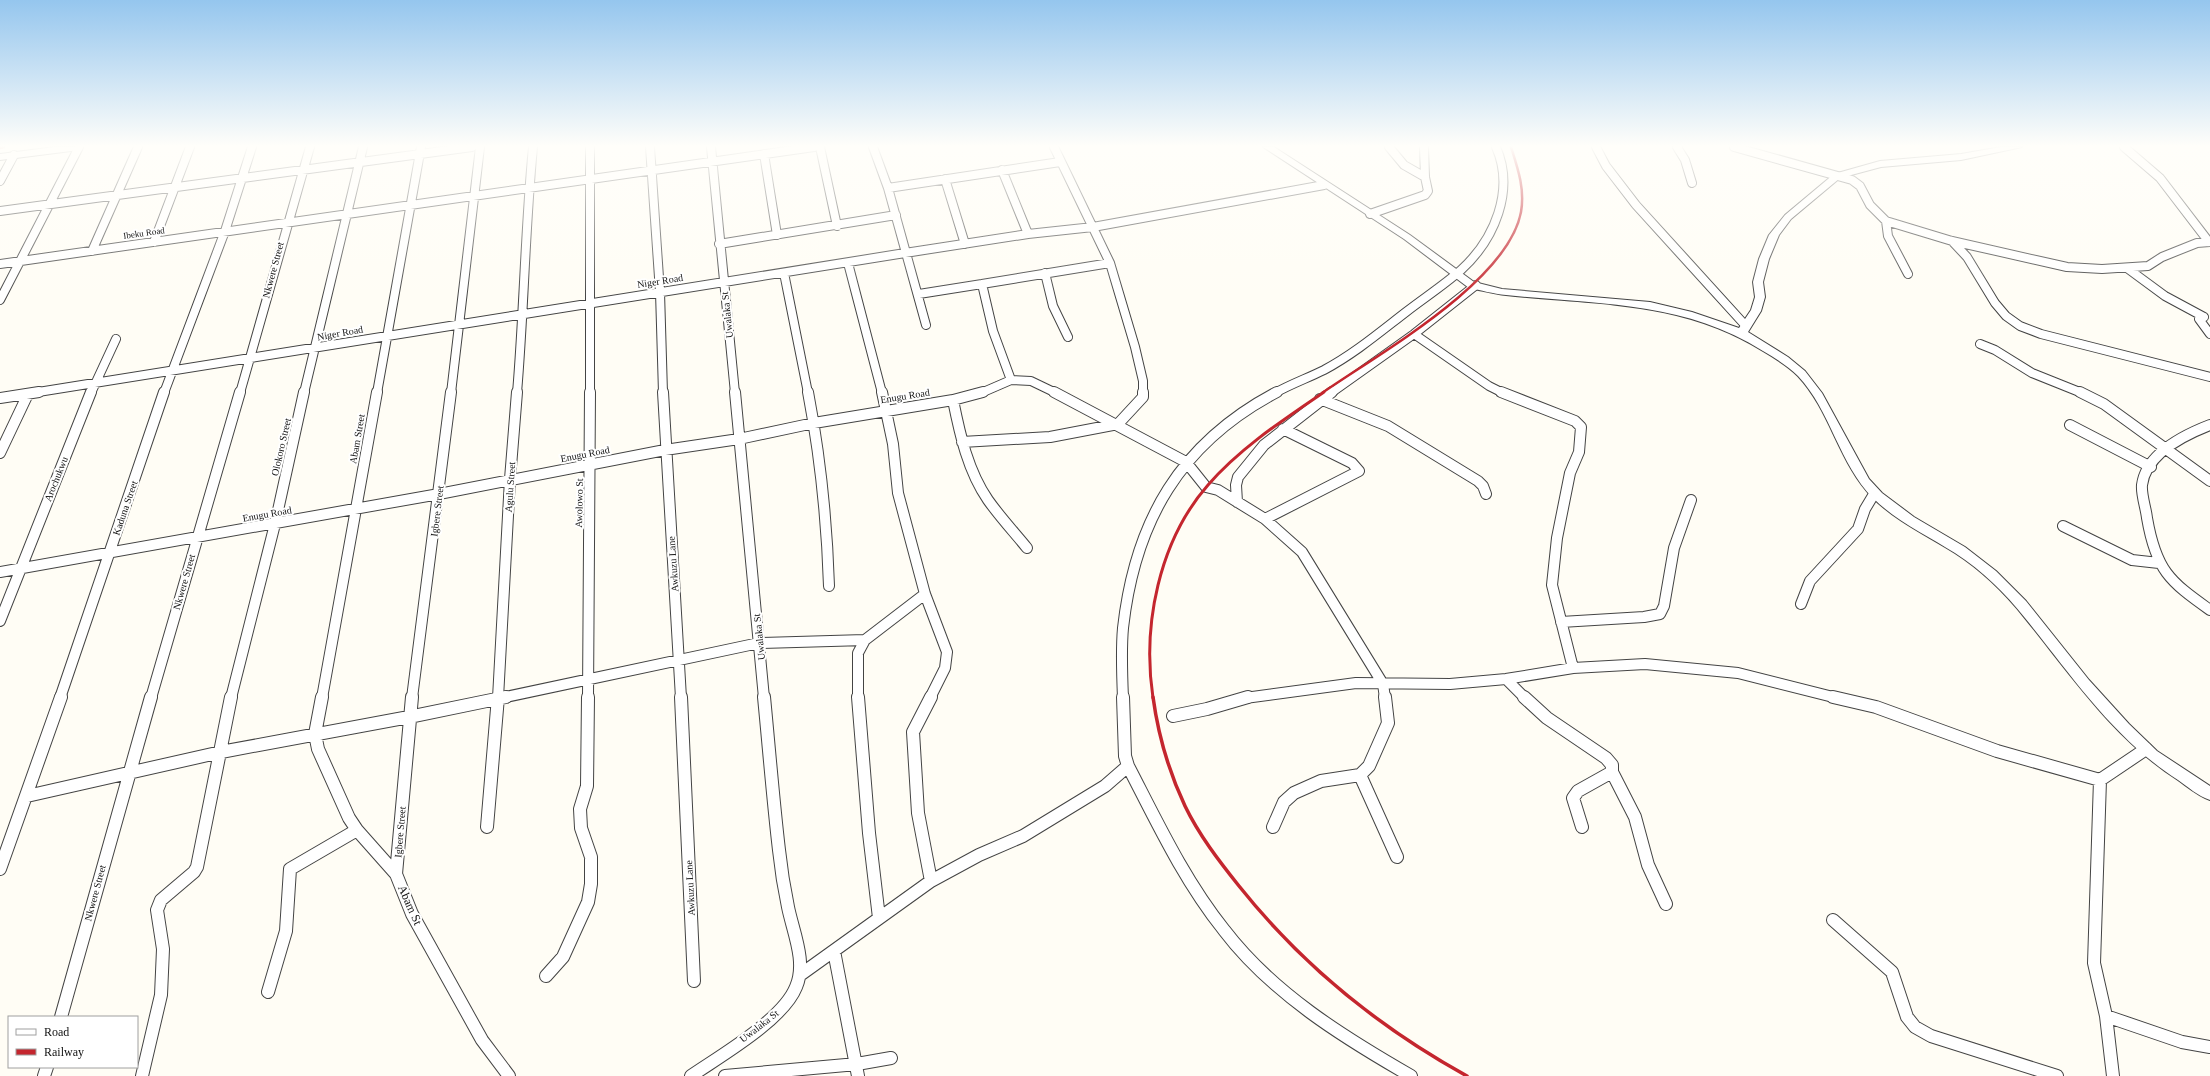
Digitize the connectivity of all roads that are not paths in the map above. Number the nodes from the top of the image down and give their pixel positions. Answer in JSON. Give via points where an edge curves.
{"nodes":[{"id":1,"x":53,"y":197,"type":"edge"},
{"id":2,"x":100,"y":197,"type":"edge"},
{"id":3,"x":115,"y":197,"type":"edge"},
{"id":4,"x":171,"y":197,"type":"edge"},
{"id":5,"x":236,"y":197,"type":"edge"},
{"id":6,"x":294,"y":197,"type":"edge"},
{"id":7,"x":351,"y":197,"type":"edge"},
{"id":8,"x":412,"y":197,"type":"edge"},
{"id":9,"x":472,"y":197,"type":"edge"},
{"id":10,"x":474,"y":197,"type":"edge"},
{"id":11,"x":529,"y":197,"type":"edge"},
{"id":12,"x":590,"y":197,"type":"edge"},
{"id":13,"x":652,"y":197,"type":"edge"},
{"id":14,"x":715,"y":197,"type":"edge"},
{"id":15,"x":771,"y":197,"type":"edge"},
{"id":16,"x":831,"y":197,"type":"edge"},
{"id":17,"x":891,"y":197,"type":"edge"},
{"id":18,"x":951,"y":197,"type":"edge"},
{"id":19,"x":1013,"y":197,"type":"edge"},
{"id":20,"x":1078,"y":197,"type":"edge"},
{"id":21,"x":1257,"y":197,"type":"edge"},
{"id":22,"x":1343,"y":197,"type":"edge"},
{"id":23,"x":1419,"y":197,"type":"edge"},
{"id":24,"x":1503,"y":197,"type":"edge"},
{"id":25,"x":1630,"y":197,"type":"edge"},
{"id":26,"x":1812,"y":197,"type":"edge"},
{"id":27,"x":1865,"y":197,"type":"edge"},
{"id":28,"x":2175,"y":197,"type":"edge"},
{"id":29,"x":50,"y":204,"type":"junction"},
{"id":30,"x":411,"y":205,"type":"junction"},
{"id":31,"x":0,"y":211,"type":"edge"},
{"id":32,"x":1370,"y":214,"type":"junction"},
{"id":33,"x":346,"y":215,"type":"junction"},
{"id":34,"x":896,"y":216,"type":"junction"},
{"id":35,"x":1886,"y":221,"type":"junction"},
{"id":36,"x":286,"y":223,"type":"junction"},
{"id":37,"x":837,"y":226,"type":"junction"},
{"id":38,"x":1093,"y":227,"type":"junction"},
{"id":39,"x":225,"y":231,"type":"junction"},
{"id":40,"x":1028,"y":234,"type":"junction"},
{"id":41,"x":777,"y":236,"type":"junction"},
{"id":42,"x":1952,"y":241,"type":"junction"},
{"id":43,"x":154,"y":242,"type":"junction"},
{"id":44,"x":2210,"y":242,"type":"edge"},
{"id":45,"x":719,"y":244,"type":"junction"},
{"id":46,"x":965,"y":244,"type":"junction"},
{"id":47,"x":92,"y":251,"type":"junction"},
{"id":48,"x":905,"y":253,"type":"junction"},
{"id":49,"x":20,"y":261,"type":"junction"},
{"id":50,"x":848,"y":263,"type":"junction"},
{"id":51,"x":1110,"y":263,"type":"junction"},
{"id":52,"x":0,"y":264,"type":"edge"},
{"id":53,"x":2127,"y":268,"type":"junction"},
{"id":54,"x":784,"y":273,"type":"junction"},
{"id":55,"x":1045,"y":273,"type":"junction"},
{"id":56,"x":1457,"y":273,"type":"junction"},
{"id":57,"x":1908,"y":274,"type":"dead end"},
{"id":58,"x":723,"y":283,"type":"junction"},
{"id":59,"x":982,"y":284,"type":"junction"},
{"id":60,"x":1476,"y":285,"type":"junction"},
{"id":61,"x":660,"y":292,"type":"junction"},
{"id":62,"x":919,"y":294,"type":"junction"},
{"id":63,"x":0,"y":300,"type":"edge"},
{"id":64,"x":591,"y":304,"type":"junction"},
{"id":65,"x":524,"y":315,"type":"junction"},
{"id":66,"x":2207,"y":318,"type":"edge"},
{"id":67,"x":926,"y":325,"type":"dead end"},
{"id":68,"x":459,"y":326,"type":"junction"},
{"id":69,"x":1744,"y":329,"type":"junction"},
{"id":70,"x":1414,"y":334,"type":"junction"},
{"id":71,"x":2210,"y":334,"type":"edge"},
{"id":72,"x":386,"y":336,"type":"junction"},
{"id":73,"x":1068,"y":337,"type":"dead end"},
{"id":74,"x":116,"y":338,"type":"dead end"},
{"id":75,"x":1980,"y":344,"type":"dead end"},
{"id":76,"x":314,"y":349,"type":"junction"},
{"id":77,"x":249,"y":359,"type":"junction"},
{"id":78,"x":172,"y":371,"type":"junction"},
{"id":79,"x":2210,"y":377,"type":"edge"},
{"id":80,"x":1011,"y":380,"type":"junction"},
{"id":81,"x":96,"y":383,"type":"junction"},
{"id":82,"x":28,"y":394,"type":"junction"},
{"id":83,"x":0,"y":398,"type":"edge"},
{"id":84,"x":1320,"y":399,"type":"junction"},
{"id":85,"x":953,"y":400,"type":"junction"},
{"id":86,"x":887,"y":410,"type":"junction"},
{"id":87,"x":814,"y":423,"type":"junction"},
{"id":88,"x":1118,"y":424,"type":"junction"},
{"id":89,"x":2070,"y":425,"type":"dead end"},
{"id":90,"x":2210,"y":425,"type":"edge"},
{"id":91,"x":1283,"y":429,"type":"junction"},
{"id":92,"x":739,"y":439,"type":"junction"},
{"id":93,"x":962,"y":442,"type":"junction"},
{"id":94,"x":2166,"y":448,"type":"junction"},
{"id":95,"x":665,"y":450,"type":"junction"},
{"id":96,"x":0,"y":453,"type":"edge"},
{"id":97,"x":1186,"y":462,"type":"junction"},
{"id":98,"x":590,"y":464,"type":"junction"},
{"id":99,"x":2151,"y":467,"type":"junction"},
{"id":100,"x":510,"y":479,"type":"junction"},
{"id":101,"x":2210,"y":480,"type":"edge"},
{"id":102,"x":439,"y":494,"type":"junction"},
{"id":103,"x":1486,"y":494,"type":"dead end"},
{"id":104,"x":1874,"y":494,"type":"junction"},
{"id":105,"x":1691,"y":500,"type":"dead end"},
{"id":106,"x":1237,"y":502,"type":"junction"},
{"id":107,"x":356,"y":509,"type":"junction"},
{"id":108,"x":1265,"y":519,"type":"junction"},
{"id":109,"x":275,"y":524,"type":"junction"},
{"id":110,"x":2062,"y":526,"type":"dead end"},
{"id":111,"x":197,"y":536,"type":"junction"},
{"id":112,"x":1027,"y":548,"type":"dead end"},
{"id":113,"x":110,"y":552,"type":"junction"},
{"id":114,"x":2159,"y":563,"type":"junction"},
{"id":115,"x":20,"y":568,"type":"junction"},
{"id":116,"x":0,"y":572,"type":"edge"},
{"id":117,"x":829,"y":586,"type":"dead end"},
{"id":118,"x":925,"y":594,"type":"junction"},
{"id":119,"x":1802,"y":604,"type":"dead end"},
{"id":120,"x":2210,"y":610,"type":"edge"},
{"id":121,"x":0,"y":621,"type":"edge"},
{"id":122,"x":1560,"y":622,"type":"junction"},
{"id":123,"x":865,"y":640,"type":"junction"},
{"id":124,"x":759,"y":643,"type":"junction"},
{"id":125,"x":679,"y":660,"type":"junction"},
{"id":126,"x":1573,"y":668,"type":"junction"},
{"id":127,"x":588,"y":678,"type":"junction"},
{"id":128,"x":1506,"y":679,"type":"junction"},
{"id":129,"x":1382,"y":684,"type":"junction"},
{"id":130,"x":498,"y":698,"type":"junction"},
{"id":131,"x":1173,"y":716,"type":"dead end"},
{"id":132,"x":409,"y":717,"type":"junction"},
{"id":133,"x":315,"y":734,"type":"junction"},
{"id":134,"x":2146,"y":749,"type":"junction"},
{"id":135,"x":221,"y":752,"type":"junction"},
{"id":136,"x":1128,"y":766,"type":"junction"},
{"id":137,"x":1612,"y":772,"type":"junction"},
{"id":138,"x":128,"y":773,"type":"junction"},
{"id":139,"x":1360,"y":775,"type":"junction"},
{"id":140,"x":2100,"y":780,"type":"junction"},
{"id":141,"x":2210,"y":793,"type":"edge"},
{"id":142,"x":27,"y":796,"type":"junction"},
{"id":143,"x":487,"y":827,"type":"dead end"},
{"id":144,"x":1273,"y":827,"type":"dead end"},
{"id":145,"x":1582,"y":827,"type":"dead end"},
{"id":146,"x":357,"y":830,"type":"junction"},
{"id":147,"x":1397,"y":857,"type":"dead end"},
{"id":148,"x":0,"y":869,"type":"edge"},
{"id":149,"x":396,"y":874,"type":"junction"},
{"id":150,"x":931,"y":881,"type":"junction"},
{"id":151,"x":1666,"y":904,"type":"dead end"},
{"id":152,"x":879,"y":918,"type":"junction"},
{"id":153,"x":1834,"y":920,"type":"dead end"},
{"id":154,"x":834,"y":951,"type":"junction"},
{"id":155,"x":800,"y":975,"type":"junction"},
{"id":156,"x":546,"y":976,"type":"dead end"},
{"id":157,"x":694,"y":981,"type":"dead end"},
{"id":158,"x":268,"y":992,"type":"dead end"},
{"id":159,"x":60,"y":1016,"type":"edge"},
{"id":160,"x":2106,"y":1016,"type":"junction"},
{"id":161,"x":2210,"y":1047,"type":"edge"},
{"id":162,"x":891,"y":1058,"type":"dead end"},
{"id":163,"x":858,"y":1070,"type":"edge"},
{"id":164,"x":142,"y":1076,"type":"edge"},
{"id":165,"x":509,"y":1076,"type":"edge"},
{"id":166,"x":692,"y":1076,"type":"edge"},
{"id":167,"x":725,"y":1076,"type":"edge"},
{"id":168,"x":1410,"y":1076,"type":"edge"},
{"id":169,"x":2057,"y":1076,"type":"edge"},
{"id":170,"x":2113,"y":1076,"type":"edge"}],
"edges":[{"from":1,"to":29,"type":"street"},
{"from":2,"to":29,"type":"street"},
{"from":3,"to":47,"type":"street"},
{"from":4,"to":43,"type":"street"},
{"from":5,"to":39,"type":"street","name":"Kaduna Street"},
{"from":6,"to":36,"type":"street","name":"Nkwere Street"},
{"from":7,"to":33,"type":"street","name":"Olokoro Street"},
{"from":8,"to":30,"type":"street","name":"Abam Street"},
{"from":9,"to":30,"type":"street","name":"Ibeku Road"},
{"from":10,"to":68,"type":"street","name":"Igbere Street"},
{"from":11,"to":65,"type":"street","name":"Agulu Street"},
{"from":12,"to":64,"type":"street","name":"Awolowo St"},
{"from":13,"to":61,"type":"street","name":"Awkuzu Lane"},
{"from":14,"to":45,"type":"street","name":"Uwalaka St"},
{"from":15,"to":41,"type":"street"},
{"from":16,"to":37,"type":"street"},
{"from":17,"to":34,"type":"street"},
{"from":18,"to":46,"type":"street"},
{"from":19,"to":40,"type":"street"},
{"from":20,"to":38,"type":"street"},
{"from":21,"to":38,"type":"street","name":"Niger Road"},
{"from":22,"to":32,"type":"street"},
{"from":23,"to":32,"type":"street"},
{"from":24,"to":56,"type":"street","via":[[1498,217],[1475,256]]},
{"from":25,"to":69,"type":"street"},
{"from":26,"to":69,"type":"street","via":[[1788,217],[1774,235],[1758,282],[1760,297],[1756,311]]},
{"from":27,"to":35,"type":"street"},
{"from":28,"to":44,"type":"street"},
{"from":29,"to":31,"type":"street"},
{"from":29,"to":49,"type":"street"},
{"from":30,"to":33,"type":"street","name":"Ibeku Road"},
{"from":30,"to":72,"type":"street","name":"Abam Street"},
{"from":32,"to":56,"type":"street"},
{"from":33,"to":36,"type":"street","name":"Ibeku Road"},
{"from":33,"to":76,"type":"street","name":"Olokoro Street"},
{"from":34,"to":37,"type":"street"},
{"from":34,"to":48,"type":"street"},
{"from":35,"to":42,"type":"street"},
{"from":35,"to":57,"type":"street","via":[[1888,236]]},
{"from":36,"to":39,"type":"street","name":"Ibeku Road"},
{"from":36,"to":77,"type":"street","name":"Nkwere Street"},
{"from":37,"to":41,"type":"street"},
{"from":38,"to":40,"type":"street","name":"Niger Road"},
{"from":38,"to":51,"type":"street"},
{"from":39,"to":43,"type":"street","name":"Ibeku Road"},
{"from":39,"to":78,"type":"street","name":"Kaduna Street"},
{"from":40,"to":46,"type":"street","name":"Niger Road"},
{"from":41,"to":45,"type":"street"},
{"from":42,"to":53,"type":"street","via":[[2067,267]]},
{"from":42,"to":79,"type":"street","via":[[1967,257],[1994,303],[2020,326],[2041,334]]},
{"from":43,"to":47,"type":"street","name":"Ibeku Road"},
{"from":44,"to":53,"type":"street","via":[[2197,243],[2162,257],[2148,266]]},
{"from":45,"to":58,"type":"street","name":"Uwalaka St"},
{"from":46,"to":48,"type":"street","name":"Niger Road"},
{"from":47,"to":49,"type":"street","name":"Ibeku Road"},
{"from":48,"to":50,"type":"street","name":"Niger Road"},
{"from":48,"to":62,"type":"street"},
{"from":49,"to":52,"type":"street","name":"Ibeku Road"},
{"from":49,"to":63,"type":"street"},
{"from":50,"to":54,"type":"street","name":"Niger Road"},
{"from":50,"to":86,"type":"street"},
{"from":51,"to":55,"type":"street"},
{"from":51,"to":88,"type":"street","via":[[1143,380],[1143,397]]},
{"from":53,"to":66,"type":"street","via":[[2165,296]]},
{"from":54,"to":58,"type":"street","name":"Niger Road"},
{"from":54,"to":87,"type":"street"},
{"from":55,"to":59,"type":"street"},
{"from":55,"to":73,"type":"street","via":[[1053,306]]},
{"from":56,"to":60,"type":"street","via":[[1472,286]]},
{"from":56,"to":97,"type":"street","via":[[1355,351],[1325,370],[1270,395],[1245,412]]},
{"from":58,"to":61,"type":"street","name":"Niger Road"},
{"from":58,"to":92,"type":"street","name":"Uwalaka St"},
{"from":59,"to":62,"type":"street"},
{"from":59,"to":80,"type":"street","via":[[993,331]]},
{"from":60,"to":69,"type":"street","via":[[1502,292],[1650,305]]},
{"from":60,"to":70,"type":"street"},
{"from":61,"to":64,"type":"street","name":"Niger Road"},
{"from":61,"to":95,"type":"street","name":"Awkuzu Lane"},
{"from":62,"to":67,"type":"street"},
{"from":64,"to":65,"type":"street","name":"Niger Road"},
{"from":64,"to":98,"type":"street","name":"Awolowo St"},
{"from":65,"to":68,"type":"street","name":"Niger Road"},
{"from":65,"to":100,"type":"street","name":"Agulu Street"},
{"from":66,"to":71,"type":"street","via":[[2199,319]]},
{"from":68,"to":72,"type":"street","name":"Niger Road"},
{"from":68,"to":102,"type":"street","name":"Igbere Street"},
{"from":69,"to":104,"type":"street","via":[[1801,373],[1817,393]]},
{"from":70,"to":84,"type":"street"},
{"from":70,"to":122,"type":"street","via":[[1489,386],[1513,398],[1575,421],[1579,425],[1579,452],[1567,482],[1552,585]]},
{"from":72,"to":76,"type":"street","name":"Niger Road"},
{"from":72,"to":107,"type":"street","name":"Abam Street"},
{"from":74,"to":81,"type":"street","name":"Arochukwu"},
{"from":75,"to":94,"type":"street","via":[[1995,350],[2032,373],[2104,404]]},
{"from":76,"to":77,"type":"street","name":"Niger Road"},
{"from":76,"to":109,"type":"street","name":"Olokoro Street"},
{"from":77,"to":78,"type":"street","name":"Niger Road"},
{"from":77,"to":111,"type":"street","name":"Nkwere Street"},
{"from":78,"to":81,"type":"street","name":"Niger Road"},
{"from":78,"to":113,"type":"street","name":"Kaduna Street"},
{"from":80,"to":85,"type":"street","name":"Enugu Road","via":[[976,395]]},
{"from":80,"to":88,"type":"street","via":[[1031,381]]},
{"from":81,"to":82,"type":"street","name":"Niger Road"},
{"from":81,"to":115,"type":"street","name":"Arochukwu"},
{"from":82,"to":83,"type":"street","name":"Niger Road"},
{"from":82,"to":96,"type":"street"},
{"from":84,"to":91,"type":"street"},
{"from":84,"to":103,"type":"street","via":[[1388,426],[1409,438],[1478,481]]},
{"from":85,"to":86,"type":"street","name":"Enugu Road"},
{"from":85,"to":93,"type":"street"},
{"from":86,"to":87,"type":"street","name":"Enugu Road"},
{"from":86,"to":118,"type":"street","via":[[898,492]]},
{"from":87,"to":92,"type":"street","name":"Enugu Road"},
{"from":87,"to":117,"type":"street","via":[[828,553]]},
{"from":88,"to":93,"type":"street","via":[[1050,436]]},
{"from":88,"to":97,"type":"street"},
{"from":89,"to":99,"type":"street"},
{"from":90,"to":94,"type":"street"},
{"from":91,"to":106,"type":"street","via":[[1264,445],[1238,477]]},
{"from":91,"to":108,"type":"street","via":[[1352,463],[1359,471]]},
{"from":92,"to":95,"type":"street","name":"Enugu Road"},
{"from":92,"to":124,"type":"street","name":"Uwalaka St"},
{"from":93,"to":112,"type":"street","via":[[988,500]]},
{"from":94,"to":99,"type":"street"},
{"from":94,"to":101,"type":"street"},
{"from":95,"to":98,"type":"street","name":"Enugu Road"},
{"from":95,"to":125,"type":"street","name":"Awkuzu Lane"},
{"from":97,"to":106,"type":"street","via":[[1206,487],[1218,490]]},
{"from":97,"to":136,"type":"street","via":[[1167,489],[1154,517],[1136,566],[1124,624],[1122,692],[1125,756]]},
{"from":98,"to":100,"type":"street","name":"Enugu Road"},
{"from":98,"to":127,"type":"street","name":"Awolowo St"},
{"from":99,"to":114,"type":"street","via":[[2144,475],[2142,487]]},
{"from":100,"to":102,"type":"street","name":"Enugu Road"},
{"from":100,"to":130,"type":"street","name":"Agulu Street"},
{"from":102,"to":107,"type":"street","name":"Enugu Road"},
{"from":102,"to":132,"type":"street","name":"Igbere Street"},
{"from":104,"to":119,"type":"street","via":[[1858,529],[1810,581]]},
{"from":104,"to":134,"type":"street","via":[[1898,513],[1960,550],[1992,573],[2016,598],[2067,662]]},
{"from":105,"to":122,"type":"street","via":[[1674,548],[1664,606],[1660,614],[1644,618]]},
{"from":106,"to":108,"type":"street"},
{"from":107,"to":109,"type":"street","name":"Enugu Road"},
{"from":107,"to":133,"type":"street","name":"Abam Street"},
{"from":108,"to":129,"type":"street","via":[[1302,552]]},
{"from":109,"to":111,"type":"street","name":"Enugu Road"},
{"from":109,"to":135,"type":"street","name":"Olokoro Street","via":[[232,691]]},
{"from":110,"to":114,"type":"street","via":[[2132,560]]},
{"from":111,"to":113,"type":"street","name":"Enugu Road"},
{"from":111,"to":138,"type":"street","name":"Nkwere Street"},
{"from":113,"to":115,"type":"street","name":"Enugu Road"},
{"from":113,"to":142,"type":"street","name":"Kaduna Street"},
{"from":114,"to":120,"type":"street","via":[[2180,589]]},
{"from":115,"to":116,"type":"street","name":"Enugu Road"},
{"from":115,"to":121,"type":"street","name":"Arochukwu"},
{"from":118,"to":123,"type":"street"},
{"from":118,"to":150,"type":"street","via":[[947,652],[945,668],[913,732],[918,813]]},
{"from":122,"to":126,"type":"street"},
{"from":123,"to":124,"type":"street"},
{"from":123,"to":152,"type":"street","via":[[858,653],[857,680],[869,833]]},
{"from":124,"to":125,"type":"street"},
{"from":124,"to":155,"type":"street","name":"Uwalaka St","via":[[779,850],[798,950]]},
{"from":125,"to":127,"type":"street"},
{"from":125,"to":157,"type":"street","name":"Awkuzu Lane"},
{"from":126,"to":128,"type":"street"},
{"from":126,"to":140,"type":"street","via":[[1645,664],[1738,673],[1876,707],[1997,751]]},
{"from":127,"to":130,"type":"street"},
{"from":127,"to":156,"type":"street","name":"Awolowo St","via":[[587,786],[580,809],[581,828],[591,857],[591,884],[588,902],[563,958]]},
{"from":128,"to":129,"type":"street","via":[[1450,684]]},
{"from":128,"to":137,"type":"street","via":[[1547,718],[1606,758],[1612,765]]},
{"from":129,"to":131,"type":"street","via":[[1356,683],[1253,695]]},
{"from":129,"to":139,"type":"street","via":[[1388,723],[1369,766]]},
{"from":130,"to":132,"type":"street"},
{"from":130,"to":143,"type":"street","name":"Agulu Street"},
{"from":132,"to":133,"type":"street"},
{"from":132,"to":149,"type":"street","name":"Igbere Street"},
{"from":133,"to":135,"type":"street"},
{"from":133,"to":146,"type":"street","name":"Abam St","via":[[318,749],[349,818]]},
{"from":134,"to":140,"type":"street"},
{"from":134,"to":141,"type":"street"},
{"from":135,"to":138,"type":"street"},
{"from":135,"to":164,"type":"street","name":"Olokoro Street","via":[[210,794],[197,867],[161,900],[157,910],[163,949],[161,995]]},
{"from":136,"to":150,"type":"street","via":[[1105,786],[1029,832]]},
{"from":136,"to":168,"type":"street","via":[[1158,828],[1225,932],[1257,966],[1306,1008]]},
{"from":137,"to":145,"type":"street","via":[[1578,790],[1573,798]]},
{"from":137,"to":151,"type":"street","via":[[1635,817],[1648,865]]},
{"from":138,"to":142,"type":"street"},
{"from":138,"to":159,"type":"street","name":"Nkwere Street"},
{"from":139,"to":144,"type":"street","via":[[1327,779],[1307,785],[1286,799]]},
{"from":139,"to":147,"type":"street"},
{"from":140,"to":160,"type":"street","via":[[2094,963]]},
{"from":142,"to":148,"type":"street","name":"Kaduna Street"},
{"from":146,"to":149,"type":"street","name":"Abam St"},
{"from":146,"to":158,"type":"street","via":[[290,869],[286,931]]},
{"from":149,"to":165,"type":"street","name":"Abam St","via":[[412,914],[482,1040]]},
{"from":150,"to":152,"type":"street"},
{"from":152,"to":154,"type":"street"},
{"from":153,"to":169,"type":"street","via":[[1892,972],[1907,1017],[1915,1027],[1931,1036]]},
{"from":154,"to":155,"type":"street"},
{"from":154,"to":163,"type":"street"},
{"from":155,"to":166,"type":"street","name":"Uwalaka St","via":[[793,995],[778,1014]]},
{"from":160,"to":161,"type":"street","via":[[2182,1042]]},
{"from":160,"to":170,"type":"street"},
{"from":162,"to":163,"type":"street"},
{"from":163,"to":167,"type":"street"}]}
